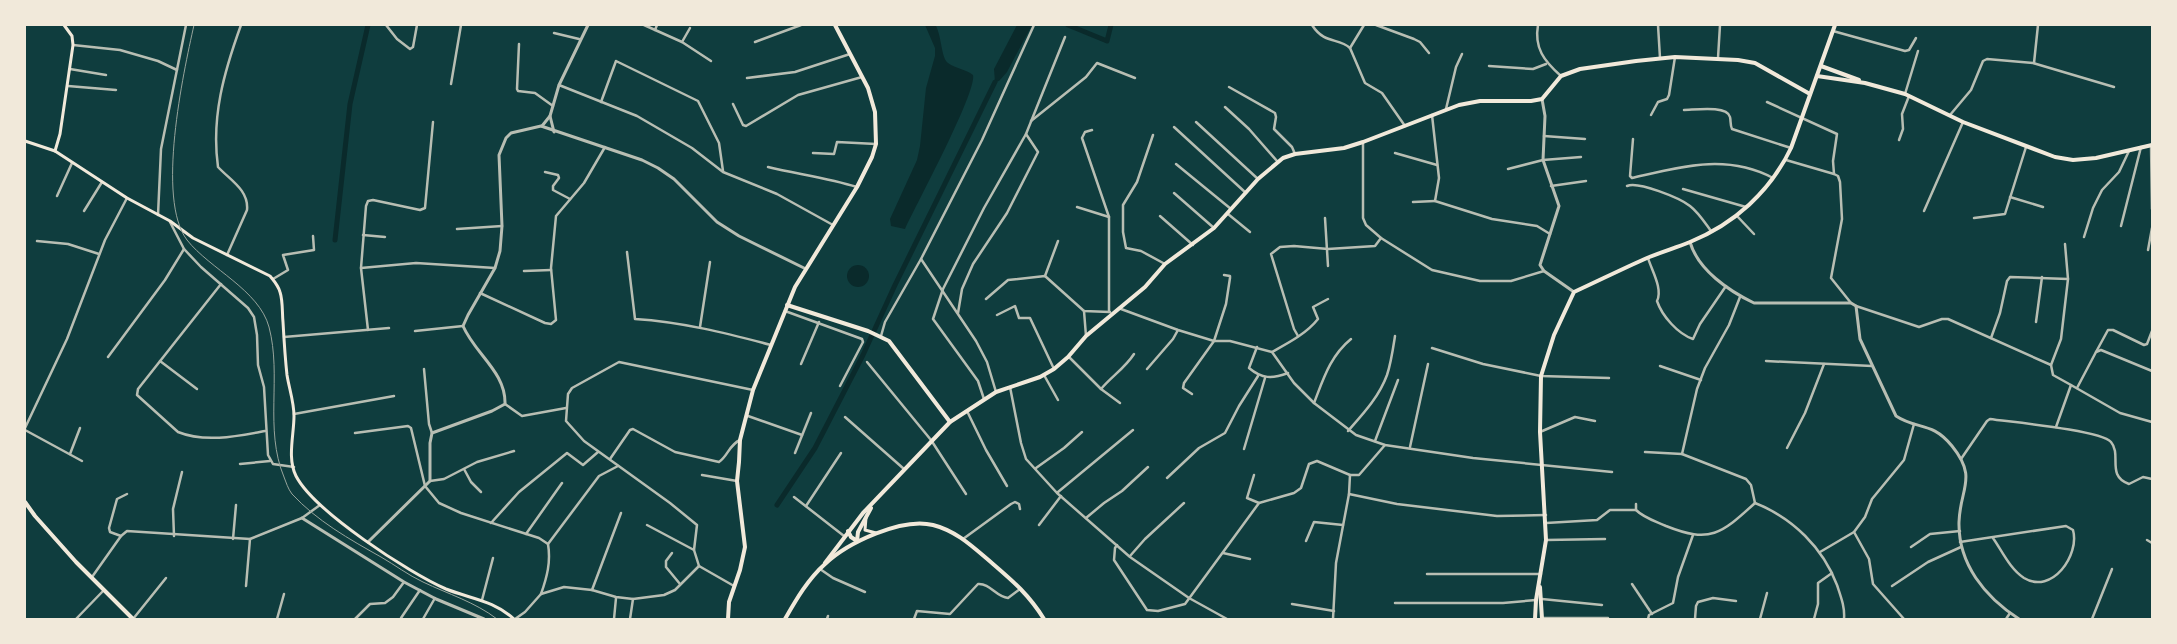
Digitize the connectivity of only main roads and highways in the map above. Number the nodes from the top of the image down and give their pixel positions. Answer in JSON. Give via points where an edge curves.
{"nodes":[{"id":1,"x":64,"y":25,"type":"edge"},
{"id":2,"x":835,"y":25,"type":"edge"},
{"id":3,"x":1835,"y":25,"type":"edge"},
{"id":4,"x":1821,"y":66,"type":"junction"},
{"id":5,"x":1818,"y":76,"type":"junction"},
{"id":6,"x":1865,"y":83,"type":"junction"},
{"id":7,"x":1810,"y":94,"type":"junction"},
{"id":8,"x":25,"y":141,"type":"edge"},
{"id":9,"x":2151,"y":145,"type":"edge"},
{"id":10,"x":54,"y":151,"type":"junction"},
{"id":11,"x":787,"y":305,"type":"junction"},
{"id":12,"x":950,"y":422,"type":"junction"},
{"id":13,"x":26,"y":505,"type":"edge"},
{"id":14,"x":872,"y":506,"type":"junction"},
{"id":15,"x":866,"y":518,"type":"junction"},
{"id":16,"x":848,"y":531,"type":"junction"},
{"id":17,"x":876,"y":533,"type":"junction"},
{"id":18,"x":857,"y":541,"type":"junction"},
{"id":19,"x":825,"y":563,"type":"junction"},
{"id":20,"x":1540,"y":582,"type":"junction"},
{"id":21,"x":1043,"y":618,"type":"edge"},
{"id":22,"x":1542,"y":618,"type":"edge"},
{"id":23,"x":133,"y":619,"type":"edge"},
{"id":24,"x":514,"y":619,"type":"edge"},
{"id":25,"x":728,"y":619,"type":"edge"},
{"id":26,"x":785,"y":619,"type":"edge"},
{"id":27,"x":1535,"y":619,"type":"edge"}],
"edges":[{"from":1,"to":10,"type":"main road","via":[[72,36],[73,45],[60,134]]},
{"from":2,"to":11,"type":"main road","via":[[851,53],[875,112],[876,144],[857,187]]},
{"from":3,"to":4,"type":"main road"},
{"from":4,"to":5,"type":"main road"},
{"from":4,"to":6,"type":"main road"},
{"from":5,"to":6,"type":"main road"},
{"from":5,"to":7,"type":"main road"},
{"from":6,"to":9,"type":"main road","via":[[1907,95],[1963,122],[2054,157],[2073,160],[2096,158]]},
{"from":7,"to":12,"type":"main road","via":[[1754,63],[1718,59],[1660,59],[1580,69],[1561,76],[1542,99],[1480,101],[1446,109],[1344,148],[1295,154],[1276,161],[1214,228],[1164,264],[1145,287],[1121,309],[1111,313],[1054,370],[996,392]]},
{"from":7,"to":20,"type":"main road","via":[[1786,160],[1761,194],[1737,216],[1690,242],[1574,292],[1554,335],[1541,376],[1540,432],[1546,540]]},
{"from":8,"to":10,"type":"main road"},
{"from":10,"to":24,"type":"main road","via":[[193,238],[272,279],[280,292],[287,376],[294,414],[294,467],[305,489],[320,506],[368,542],[446,589],[503,609]]},
{"from":11,"to":12,"type":"main road","via":[[889,341]]},
{"from":11,"to":25,"type":"main road","via":[[753,390],[740,440],[738,481],[744,547],[729,602]]},
{"from":12,"to":14,"type":"main road"},
{"from":13,"to":23,"type":"main road"},
{"from":14,"to":15,"type":"main road"},
{"from":14,"to":16,"type":"main road"},
{"from":15,"to":17,"type":"main road","via":[[865,530]]},
{"from":15,"to":18,"type":"main road"},
{"from":16,"to":18,"type":"main road"},
{"from":16,"to":19,"type":"main road"},
{"from":17,"to":18,"type":"main road"},
{"from":17,"to":21,"type":"main road","via":[[921,523],[939,527],[963,539],[1021,588]]},
{"from":18,"to":19,"type":"main road"},
{"from":19,"to":26,"type":"main road","via":[[797,597]]},
{"from":20,"to":22,"type":"main road"},
{"from":20,"to":27,"type":"main road"}]}
